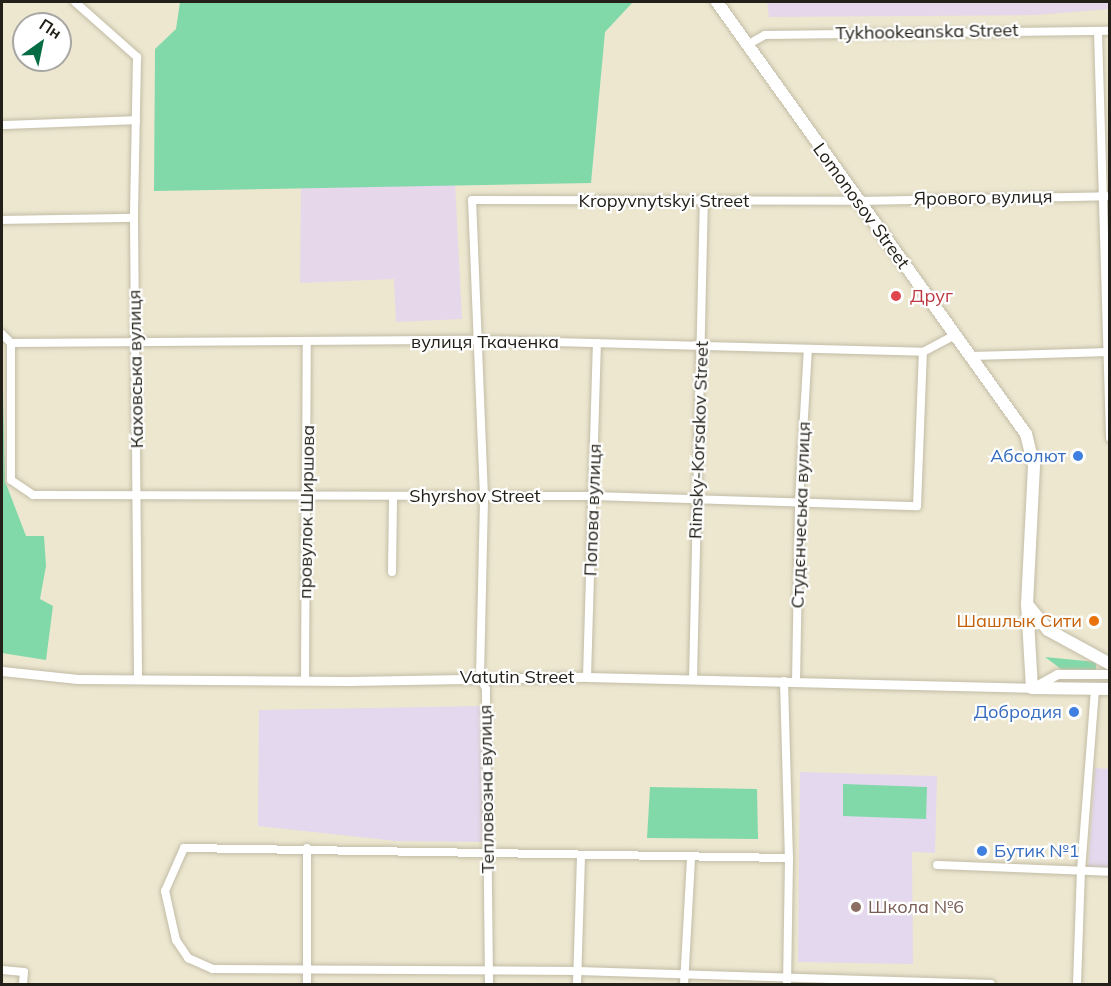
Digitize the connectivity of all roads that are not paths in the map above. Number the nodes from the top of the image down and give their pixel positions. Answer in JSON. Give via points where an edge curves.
{"nodes":[{"id":1,"x":75,"y":2,"type":"edge"},
{"id":2,"x":717,"y":2,"type":"edge"},
{"id":3,"x":1110,"y":31,"type":"edge"},
{"id":4,"x":1098,"y":32,"type":"junction"},
{"id":5,"x":747,"y":45,"type":"junction"},
{"id":6,"x":136,"y":120,"type":"junction"},
{"id":7,"x":2,"y":125,"type":"edge"},
{"id":8,"x":1100,"y":196,"type":"junction"},
{"id":9,"x":1110,"y":196,"type":"edge"},
{"id":10,"x":472,"y":200,"type":"joint"},
{"id":11,"x":857,"y":201,"type":"junction"},
{"id":12,"x":704,"y":202,"type":"junction"},
{"id":13,"x":134,"y":218,"type":"junction"},
{"id":14,"x":2,"y":220,"type":"edge"},
{"id":15,"x":2,"y":334,"type":"edge"},
{"id":16,"x":955,"y":335,"type":"junction"},
{"id":17,"x":475,"y":340,"type":"junction"},
{"id":18,"x":11,"y":343,"type":"junction"},
{"id":19,"x":597,"y":343,"type":"junction"},
{"id":20,"x":135,"y":344,"type":"junction"},
{"id":21,"x":307,"y":344,"type":"junction"},
{"id":22,"x":702,"y":345,"type":"junction"},
{"id":23,"x":808,"y":349,"type":"junction"},
{"id":24,"x":923,"y":352,"type":"junction"},
{"id":25,"x":1108,"y":352,"type":"edge"},
{"id":26,"x":970,"y":356,"type":"junction"},
{"id":27,"x":1110,"y":438,"type":"edge"},
{"id":28,"x":138,"y":493,"type":"junction"},
{"id":29,"x":308,"y":495,"type":"junction"},
{"id":30,"x":393,"y":496,"type":"junction"},
{"id":31,"x":484,"y":496,"type":"junction"},
{"id":32,"x":594,"y":496,"type":"junction"},
{"id":33,"x":697,"y":500,"type":"junction"},
{"id":34,"x":799,"y":503,"type":"junction"},
{"id":35,"x":392,"y":572,"type":"dead end"},
{"id":36,"x":1028,"y":604,"type":"junction"},
{"id":37,"x":1110,"y":664,"type":"edge"},
{"id":38,"x":2,"y":671,"type":"edge"},
{"id":39,"x":1110,"y":674,"type":"edge"},
{"id":40,"x":480,"y":676,"type":"junction"},
{"id":41,"x":586,"y":677,"type":"junction"},
{"id":42,"x":693,"y":679,"type":"junction"},
{"id":43,"x":138,"y":680,"type":"junction"},
{"id":44,"x":304,"y":681,"type":"junction"},
{"id":45,"x":784,"y":681,"type":"junction"},
{"id":46,"x":796,"y":682,"type":"junction"},
{"id":47,"x":1032,"y":688,"type":"junction"},
{"id":48,"x":1095,"y":689,"type":"junction"},
{"id":49,"x":1110,"y":689,"type":"edge"},
{"id":50,"x":307,"y":848,"type":"junction"},
{"id":51,"x":488,"y":855,"type":"junction"},
{"id":52,"x":581,"y":856,"type":"junction"},
{"id":53,"x":691,"y":858,"type":"junction"},
{"id":54,"x":789,"y":858,"type":"junction"},
{"id":55,"x":938,"y":865,"type":"dead end"},
{"id":56,"x":1081,"y":871,"type":"junction"},
{"id":57,"x":1110,"y":872,"type":"edge"},
{"id":58,"x":307,"y":969,"type":"junction"},
{"id":59,"x":2,"y":970,"type":"edge"},
{"id":60,"x":578,"y":970,"type":"junction"},
{"id":61,"x":489,"y":972,"type":"junction"},
{"id":62,"x":684,"y":975,"type":"junction"},
{"id":63,"x":787,"y":981,"type":"edge"},
{"id":64,"x":23,"y":984,"type":"edge"},
{"id":65,"x":307,"y":984,"type":"edge"},
{"id":66,"x":489,"y":984,"type":"edge"},
{"id":67,"x":577,"y":984,"type":"edge"},
{"id":68,"x":684,"y":984,"type":"edge"},
{"id":69,"x":991,"y":984,"type":"edge"},
{"id":70,"x":1077,"y":984,"type":"edge"}],
"edges":[{"from":1,"to":6,"type":"street","name":"Каховська вулиця","via":[[137,57]]},
{"from":2,"to":5,"type":"main road","name":"Lomonosov Street"},
{"from":3,"to":4,"type":"street","name":"Tykhookeanska Street"},
{"from":4,"to":5,"type":"street","name":"Tykhookeanska Street","via":[[765,35]]},
{"from":4,"to":8,"type":"street"},
{"from":5,"to":11,"type":"main road","name":"Lomonosov Street"},
{"from":6,"to":7,"type":"street"},
{"from":6,"to":13,"type":"street","name":"Каховська вулиця"},
{"from":8,"to":9,"type":"street","name":"Ярового вулиця"},
{"from":8,"to":11,"type":"street","name":"Ярового вулиця"},
{"from":8,"to":25,"type":"street"},
{"from":10,"to":12,"type":"street","name":"Kropyvnytskyi Street"},
{"from":10,"to":17,"type":"street","name":"Тепловозна вулиця"},
{"from":11,"to":12,"type":"street","name":"Kropyvnytskyi Street"},
{"from":11,"to":16,"type":"main road","name":"Lomonosov Street"},
{"from":12,"to":22,"type":"street","name":"Rimsky-Korsakov Street"},
{"from":13,"to":14,"type":"street"},
{"from":13,"to":20,"type":"street","name":"Каховська вулиця"},
{"from":15,"to":18,"type":"street"},
{"from":16,"to":24,"type":"street","name":"вулиця Ткаченка"},
{"from":16,"to":26,"type":"main road","name":"Lomonosov Street"},
{"from":17,"to":19,"type":"street","name":"вулиця Ткаченка"},
{"from":17,"to":21,"type":"street","name":"вулиця Ткаченка"},
{"from":17,"to":31,"type":"street","name":"Тепловозна вулиця"},
{"from":18,"to":20,"type":"street","name":"вулиця Ткаченка"},
{"from":18,"to":28,"type":"street","name":"Shyrshov Street","via":[[11,480],[33,495]]},
{"from":19,"to":22,"type":"street","name":"вулиця Ткаченка"},
{"from":19,"to":32,"type":"street","name":"Попова вулиця"},
{"from":20,"to":21,"type":"street","name":"вулиця Ткаченка"},
{"from":20,"to":28,"type":"street","name":"Каховська вулиця"},
{"from":21,"to":29,"type":"street","name":"провулок Ширшова"},
{"from":22,"to":23,"type":"street","name":"вулиця Ткаченка"},
{"from":22,"to":33,"type":"street","name":"Rimsky-Korsakov Street"},
{"from":23,"to":24,"type":"street","name":"вулиця Ткаченка"},
{"from":23,"to":34,"type":"street","name":"Студєнчеська вулиця"},
{"from":24,"to":34,"type":"street","name":"Shyrshov Street","via":[[917,506]]},
{"from":25,"to":26,"type":"street"},
{"from":25,"to":27,"type":"street"},
{"from":26,"to":36,"type":"main road","name":"Lomonosov Street","via":[[1017,420],[1032,449],[1034,489]]},
{"from":28,"to":29,"type":"street","name":"Shyrshov Street"},
{"from":28,"to":43,"type":"street","name":"Каховська вулиця"},
{"from":29,"to":30,"type":"street","name":"Shyrshov Street"},
{"from":29,"to":44,"type":"street","name":"провулок Ширшова"},
{"from":30,"to":31,"type":"street","name":"Shyrshov Street"},
{"from":30,"to":35,"type":"street"},
{"from":31,"to":32,"type":"street","name":"Shyrshov Street"},
{"from":31,"to":40,"type":"street","name":"Тепловозна вулиця"},
{"from":32,"to":33,"type":"street","name":"Shyrshov Street"},
{"from":32,"to":41,"type":"street","name":"Попова вулиця"},
{"from":33,"to":34,"type":"street","name":"Shyrshov Street"},
{"from":33,"to":42,"type":"street","name":"Rimsky-Korsakov Street"},
{"from":34,"to":46,"type":"street","name":"Студєнчеська вулиця"},
{"from":36,"to":37,"type":"main road","via":[[1048,630]]},
{"from":36,"to":47,"type":"main road","name":"Lomonosov Street"},
{"from":38,"to":43,"type":"street","name":"Vatutin Street"},
{"from":39,"to":47,"type":"street","name":"Vatutin Street","via":[[1058,674]]},
{"from":40,"to":41,"type":"street","name":"Vatutin Street"},
{"from":40,"to":44,"type":"street","name":"Vatutin Street"},
{"from":40,"to":51,"type":"street","name":"Тепловозна вулиця","via":[[486,689]]},
{"from":41,"to":42,"type":"street","name":"Vatutin Street"},
{"from":42,"to":45,"type":"street","name":"Vatutin Street"},
{"from":43,"to":44,"type":"street","name":"Vatutin Street"},
{"from":45,"to":46,"type":"street","name":"Vatutin Street"},
{"from":45,"to":54,"type":"street"},
{"from":46,"to":47,"type":"street","name":"Vatutin Street"},
{"from":47,"to":48,"type":"main road","name":"Vatutin Street"},
{"from":48,"to":49,"type":"main road","name":"Vatutin Street"},
{"from":48,"to":56,"type":"street"},
{"from":50,"to":51,"type":"street"},
{"from":50,"to":58,"type":"street"},
{"from":50,"to":58,"type":"street","via":[[184,848],[165,891],[176,940],[188,958],[213,969]]},
{"from":51,"to":52,"type":"street"},
{"from":51,"to":61,"type":"street","name":"Тепловозна вулиця"},
{"from":52,"to":53,"type":"street"},
{"from":52,"to":60,"type":"street"},
{"from":53,"to":54,"type":"street"},
{"from":53,"to":62,"type":"street"},
{"from":54,"to":63,"type":"street"},
{"from":55,"to":56,"type":"street"},
{"from":56,"to":57,"type":"street"},
{"from":56,"to":70,"type":"street"},
{"from":58,"to":61,"type":"street"},
{"from":58,"to":65,"type":"street"},
{"from":59,"to":64,"type":"street","via":[[24,972]]},
{"from":60,"to":61,"type":"street"},
{"from":60,"to":62,"type":"street"},
{"from":60,"to":67,"type":"street"},
{"from":61,"to":66,"type":"street","name":"Тепловозна вулиця"},
{"from":62,"to":63,"type":"street"},
{"from":62,"to":68,"type":"street"},
{"from":63,"to":69,"type":"street"}]}
